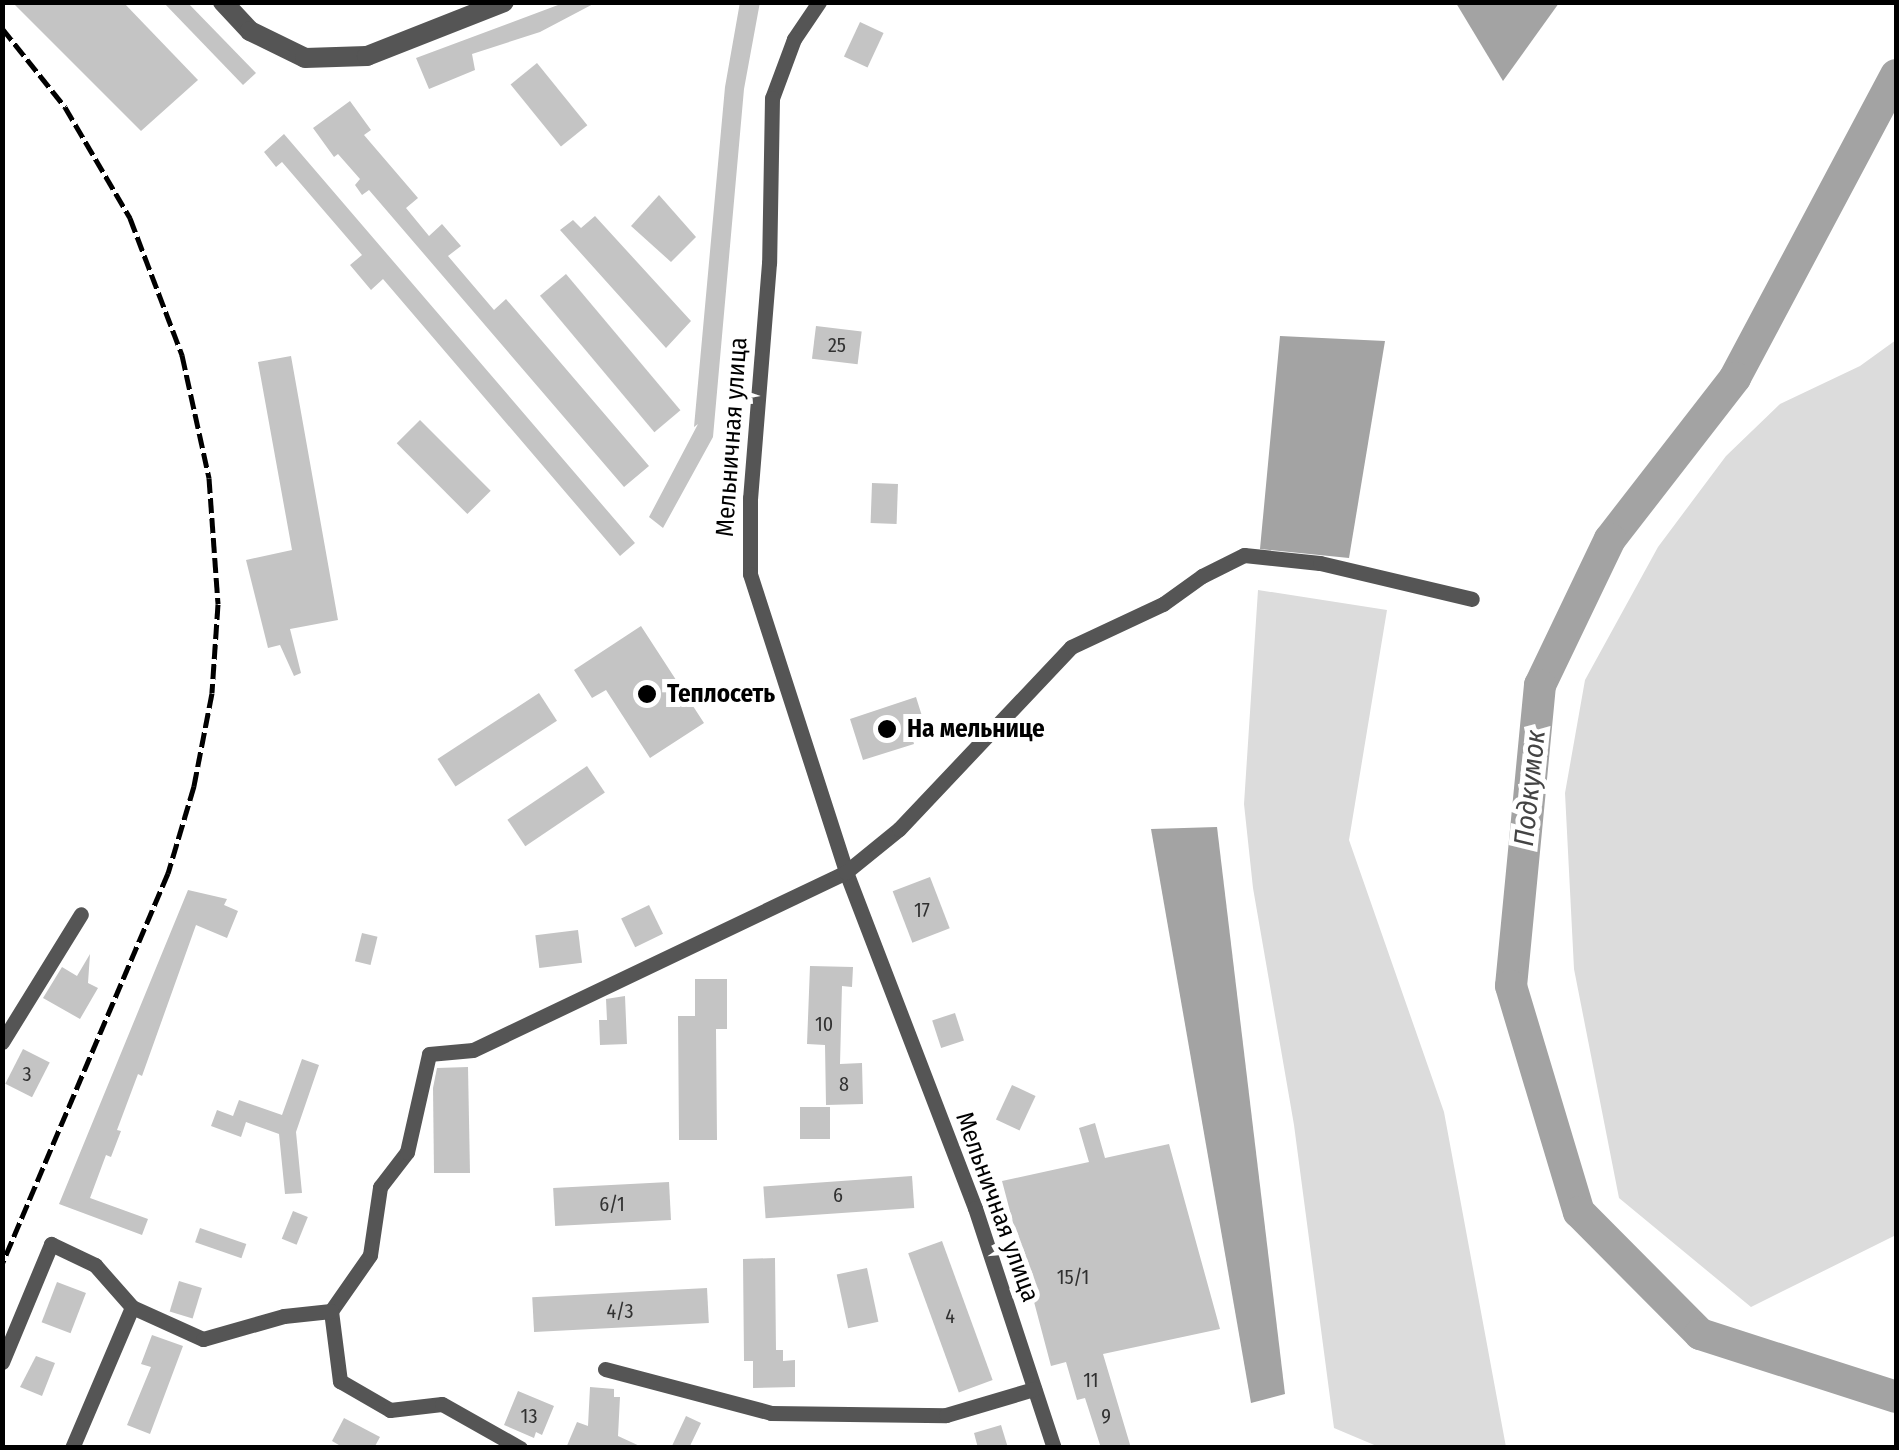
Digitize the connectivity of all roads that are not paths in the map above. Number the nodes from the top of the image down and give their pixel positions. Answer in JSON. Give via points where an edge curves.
{"nodes":[{"id":1,"x":223,"y":2,"type":"edge"},
{"id":2,"x":504,"y":2,"type":"edge"},
{"id":3,"x":820,"y":2,"type":"edge"},
{"id":4,"x":1472,"y":600,"type":"dead end"},
{"id":5,"x":846,"y":872,"type":"junction"},
{"id":6,"x":81,"y":914,"type":"dead end"},
{"id":7,"x":2,"y":1042,"type":"edge"},
{"id":8,"x":132,"y":1307,"type":"junction"},
{"id":9,"x":331,"y":1311,"type":"junction"},
{"id":10,"x":2,"y":1362,"type":"edge"},
{"id":11,"x":606,"y":1369,"type":"dead end"},
{"id":12,"x":1034,"y":1389,"type":"junction"},
{"id":13,"x":72,"y":1448,"type":"edge"},
{"id":14,"x":520,"y":1448,"type":"edge"},
{"id":15,"x":1054,"y":1448,"type":"edge"}],
"edges":[{"from":1,"to":2,"type":"street","via":[[276,46],[306,58],[337,58],[367,56]]},
{"from":3,"to":5,"type":"street","name":"Мельничная улица","via":[[794,40],[772,98],[750,574]]},
{"from":4,"to":5,"type":"street","via":[[1320,563],[1244,556],[1071,647],[899,829]]},
{"from":5,"to":9,"type":"street","via":[[474,1050],[429,1054],[407,1152],[380,1187],[370,1254]]},
{"from":5,"to":12,"type":"street","name":"Мельничная улица","via":[[975,1208]]},
{"from":6,"to":7,"type":"street"},
{"from":8,"to":9,"type":"street","via":[[203,1338]]},
{"from":8,"to":10,"type":"street","via":[[95,1265],[52,1244]]},
{"from":8,"to":13,"type":"street"},
{"from":9,"to":14,"type":"street","via":[[340,1381],[390,1410],[442,1404]]},
{"from":11,"to":12,"type":"street","via":[[770,1414],[946,1415]]},
{"from":12,"to":15,"type":"street","name":"Мельничная улица"}]}
